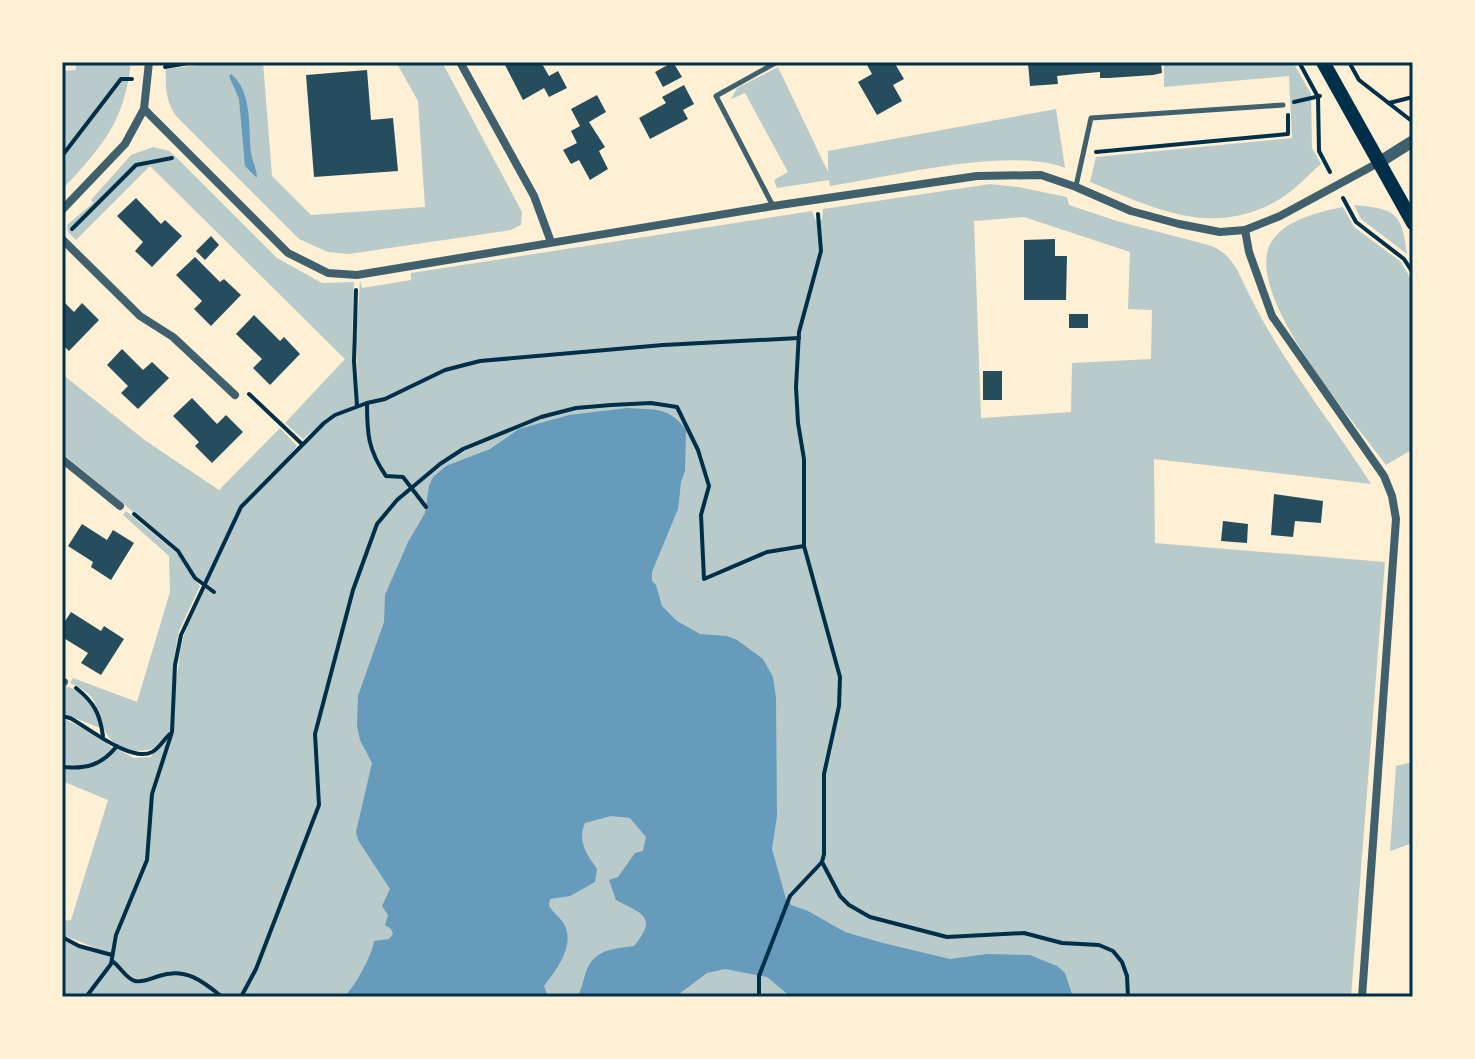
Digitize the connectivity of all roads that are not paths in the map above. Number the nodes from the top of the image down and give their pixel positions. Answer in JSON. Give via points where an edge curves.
{"nodes":[{"id":1,"x":149,"y":62,"type":"edge"},
{"id":2,"x":460,"y":62,"type":"edge"},
{"id":3,"x":777,"y":62,"type":"edge"},
{"id":4,"x":1323,"y":62,"type":"edge"},
{"id":5,"x":1283,"y":105,"type":"dead end"},
{"id":6,"x":144,"y":109,"type":"junction"},
{"id":7,"x":1413,"y":141,"type":"edge"},
{"id":8,"x":1378,"y":163,"type":"junction"},
{"id":9,"x":1076,"y":187,"type":"junction"},
{"id":10,"x":773,"y":206,"type":"junction"},
{"id":11,"x":62,"y":210,"type":"edge"},
{"id":12,"x":1413,"y":223,"type":"edge"},
{"id":13,"x":1245,"y":230,"type":"junction"},
{"id":14,"x":62,"y":239,"type":"edge"},
{"id":15,"x":551,"y":242,"type":"junction"},
{"id":16,"x":235,"y":395,"type":"road end"},
{"id":17,"x":62,"y":459,"type":"edge"},
{"id":18,"x":120,"y":506,"type":"road end"},
{"id":19,"x":1362,"y":997,"type":"edge"}],
"edges":[{"from":1,"to":6,"type":"street"},
{"from":2,"to":15,"type":"street","via":[[534,196]]},
{"from":3,"to":10,"type":"lane","via":[[716,96]]},
{"from":4,"to":8,"type":"main road"},
{"from":5,"to":9,"type":"lane","via":[[1091,118]]},
{"from":6,"to":11,"type":"street","via":[[125,144]]},
{"from":6,"to":15,"type":"street","via":[[288,253],[328,273],[357,275]]},
{"from":7,"to":8,"type":"street"},
{"from":8,"to":12,"type":"main road"},
{"from":8,"to":13,"type":"street"},
{"from":9,"to":10,"type":"street","via":[[1041,175],[977,176]]},
{"from":9,"to":13,"type":"street","via":[[1179,224],[1220,232]]},
{"from":10,"to":15,"type":"street"},
{"from":13,"to":19,"type":"street","via":[[1272,316],[1384,476],[1396,519]]},
{"from":14,"to":16,"type":"street","via":[[140,316],[173,337]]},
{"from":17,"to":18,"type":"street"}]}
